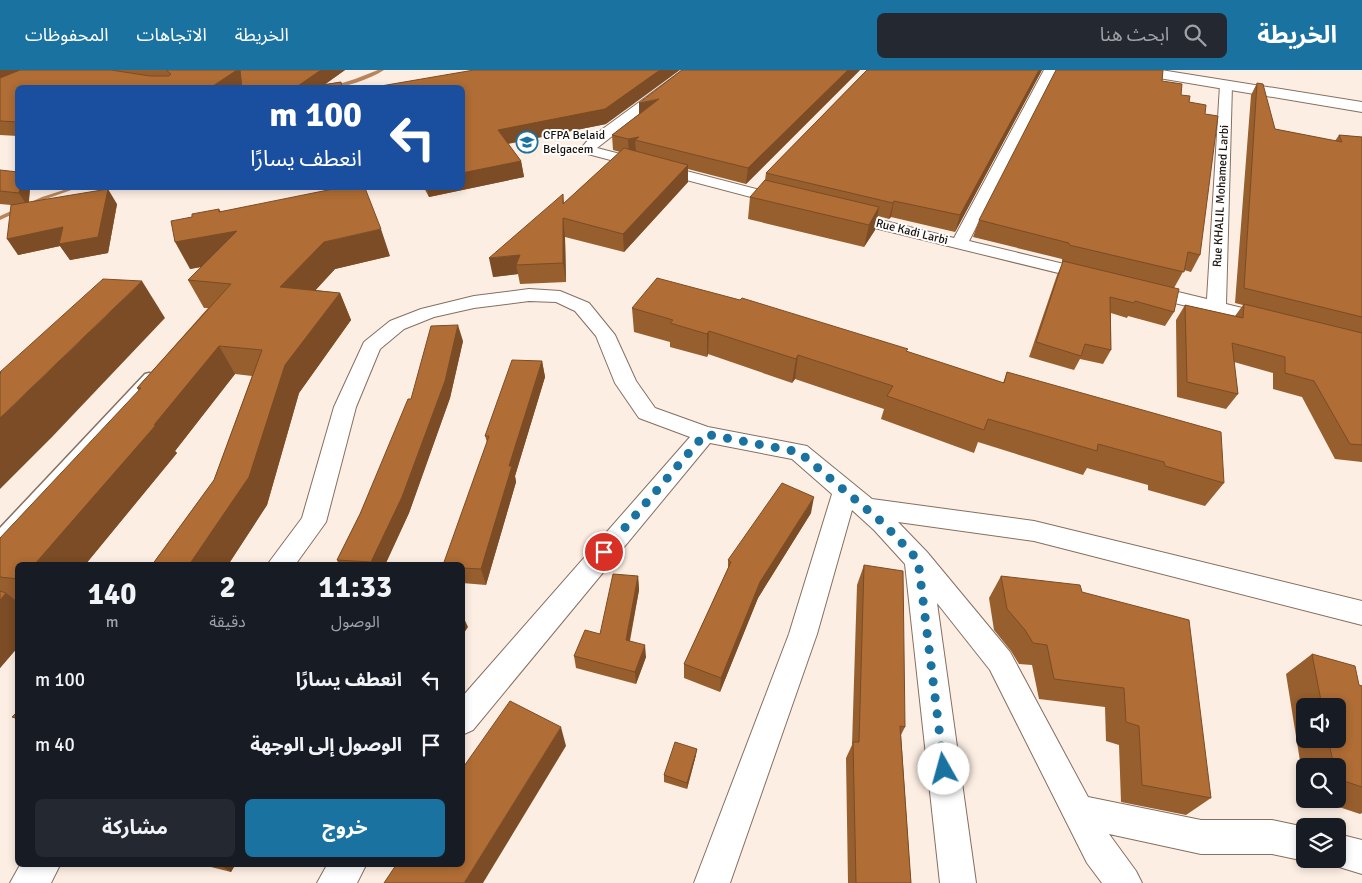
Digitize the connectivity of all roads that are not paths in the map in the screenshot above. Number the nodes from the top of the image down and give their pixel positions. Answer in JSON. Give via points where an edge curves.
{"nodes":[{"id":1,"x":690,"y":70,"type":"edge"},
{"id":2,"x":1050,"y":70,"type":"edge"},
{"id":3,"x":1135,"y":70,"type":"edge"},
{"id":4,"x":1188,"y":70,"type":"edge"},
{"id":5,"x":1226,"y":85,"type":"junction"},
{"id":6,"x":1362,"y":98,"type":"edge"},
{"id":7,"x":1362,"y":107,"type":"edge"},
{"id":8,"x":763,"y":179,"type":"edge"},
{"id":9,"x":750,"y":192,"type":"junction"},
{"id":10,"x":797,"y":204,"type":"edge"},
{"id":11,"x":826,"y":211,"type":"edge"},
{"id":12,"x":959,"y":244,"type":"junction"},
{"id":13,"x":1111,"y":281,"type":"edge"},
{"id":14,"x":1130,"y":286,"type":"edge"},
{"id":15,"x":1216,"y":307,"type":"junction"},
{"id":16,"x":1280,"y":323,"type":"edge"},
{"id":17,"x":156,"y":370,"type":"edge"},
{"id":18,"x":705,"y":434,"type":"junction"},
{"id":19,"x":855,"y":500,"type":"junction"},
{"id":20,"x":0,"y":537,"type":"edge"},
{"id":21,"x":918,"y":560,"type":"junction"},
{"id":22,"x":282,"y":562,"type":"edge"},
{"id":23,"x":1362,"y":613,"type":"edge"},
{"id":24,"x":465,"y":716,"type":"edge"},
{"id":25,"x":1078,"y":811,"type":"junction"},
{"id":26,"x":1296,"y":842,"type":"edge"},
{"id":27,"x":1346,"y":853,"type":"edge"},
{"id":28,"x":1362,"y":857,"type":"edge"},
{"id":29,"x":41,"y":867,"type":"edge"},
{"id":30,"x":347,"y":867,"type":"edge"},
{"id":31,"x":28,"y":883,"type":"edge"},
{"id":32,"x":335,"y":883,"type":"edge"},
{"id":33,"x":712,"y":883,"type":"edge"},
{"id":34,"x":958,"y":883,"type":"edge"},
{"id":35,"x":1124,"y":883,"type":"edge"}],
"edges":[{"from":1,"to":9,"type":"street","via":[[594,142],[589,150]]},
{"from":2,"to":12,"type":"street"},
{"from":3,"to":5,"type":"main road"},
{"from":4,"to":6,"type":"main road"},
{"from":5,"to":7,"type":"main road"},
{"from":5,"to":15,"type":"street","name":"Rue KHALIL Mohamed Larbi"},
{"from":8,"to":9,"type":"street"},
{"from":9,"to":10,"type":"street"},
{"from":11,"to":12,"type":"street","name":"Rue Kadi Larbi"},
{"from":12,"to":13,"type":"street","name":"Rue Kadi Larbi"},
{"from":14,"to":15,"type":"street"},
{"from":15,"to":16,"type":"street"},
{"from":17,"to":20,"type":"lane"},
{"from":18,"to":19,"type":"street","via":[[799,452]]},
{"from":18,"to":22,"type":"street","via":[[647,413],[626,383],[605,335],[582,307],[574,303],[560,297],[529,295],[474,302],[428,313],[398,325],[370,346],[345,407],[313,522]]},
{"from":18,"to":24,"type":"street"},
{"from":19,"to":21,"type":"street","via":[[883,523]]},
{"from":19,"to":23,"type":"street","via":[[1034,532]]},
{"from":19,"to":33,"type":"street"},
{"from":21,"to":25,"type":"street","via":[[1000,661]]},
{"from":21,"to":34,"type":"street"},
{"from":25,"to":26,"type":"street","via":[[1201,837],[1272,837]]},
{"from":25,"to":35,"type":"street","via":[[1099,851]]},
{"from":27,"to":28,"type":"street"},
{"from":29,"to":31,"type":"street"},
{"from":30,"to":32,"type":"street"}]}
